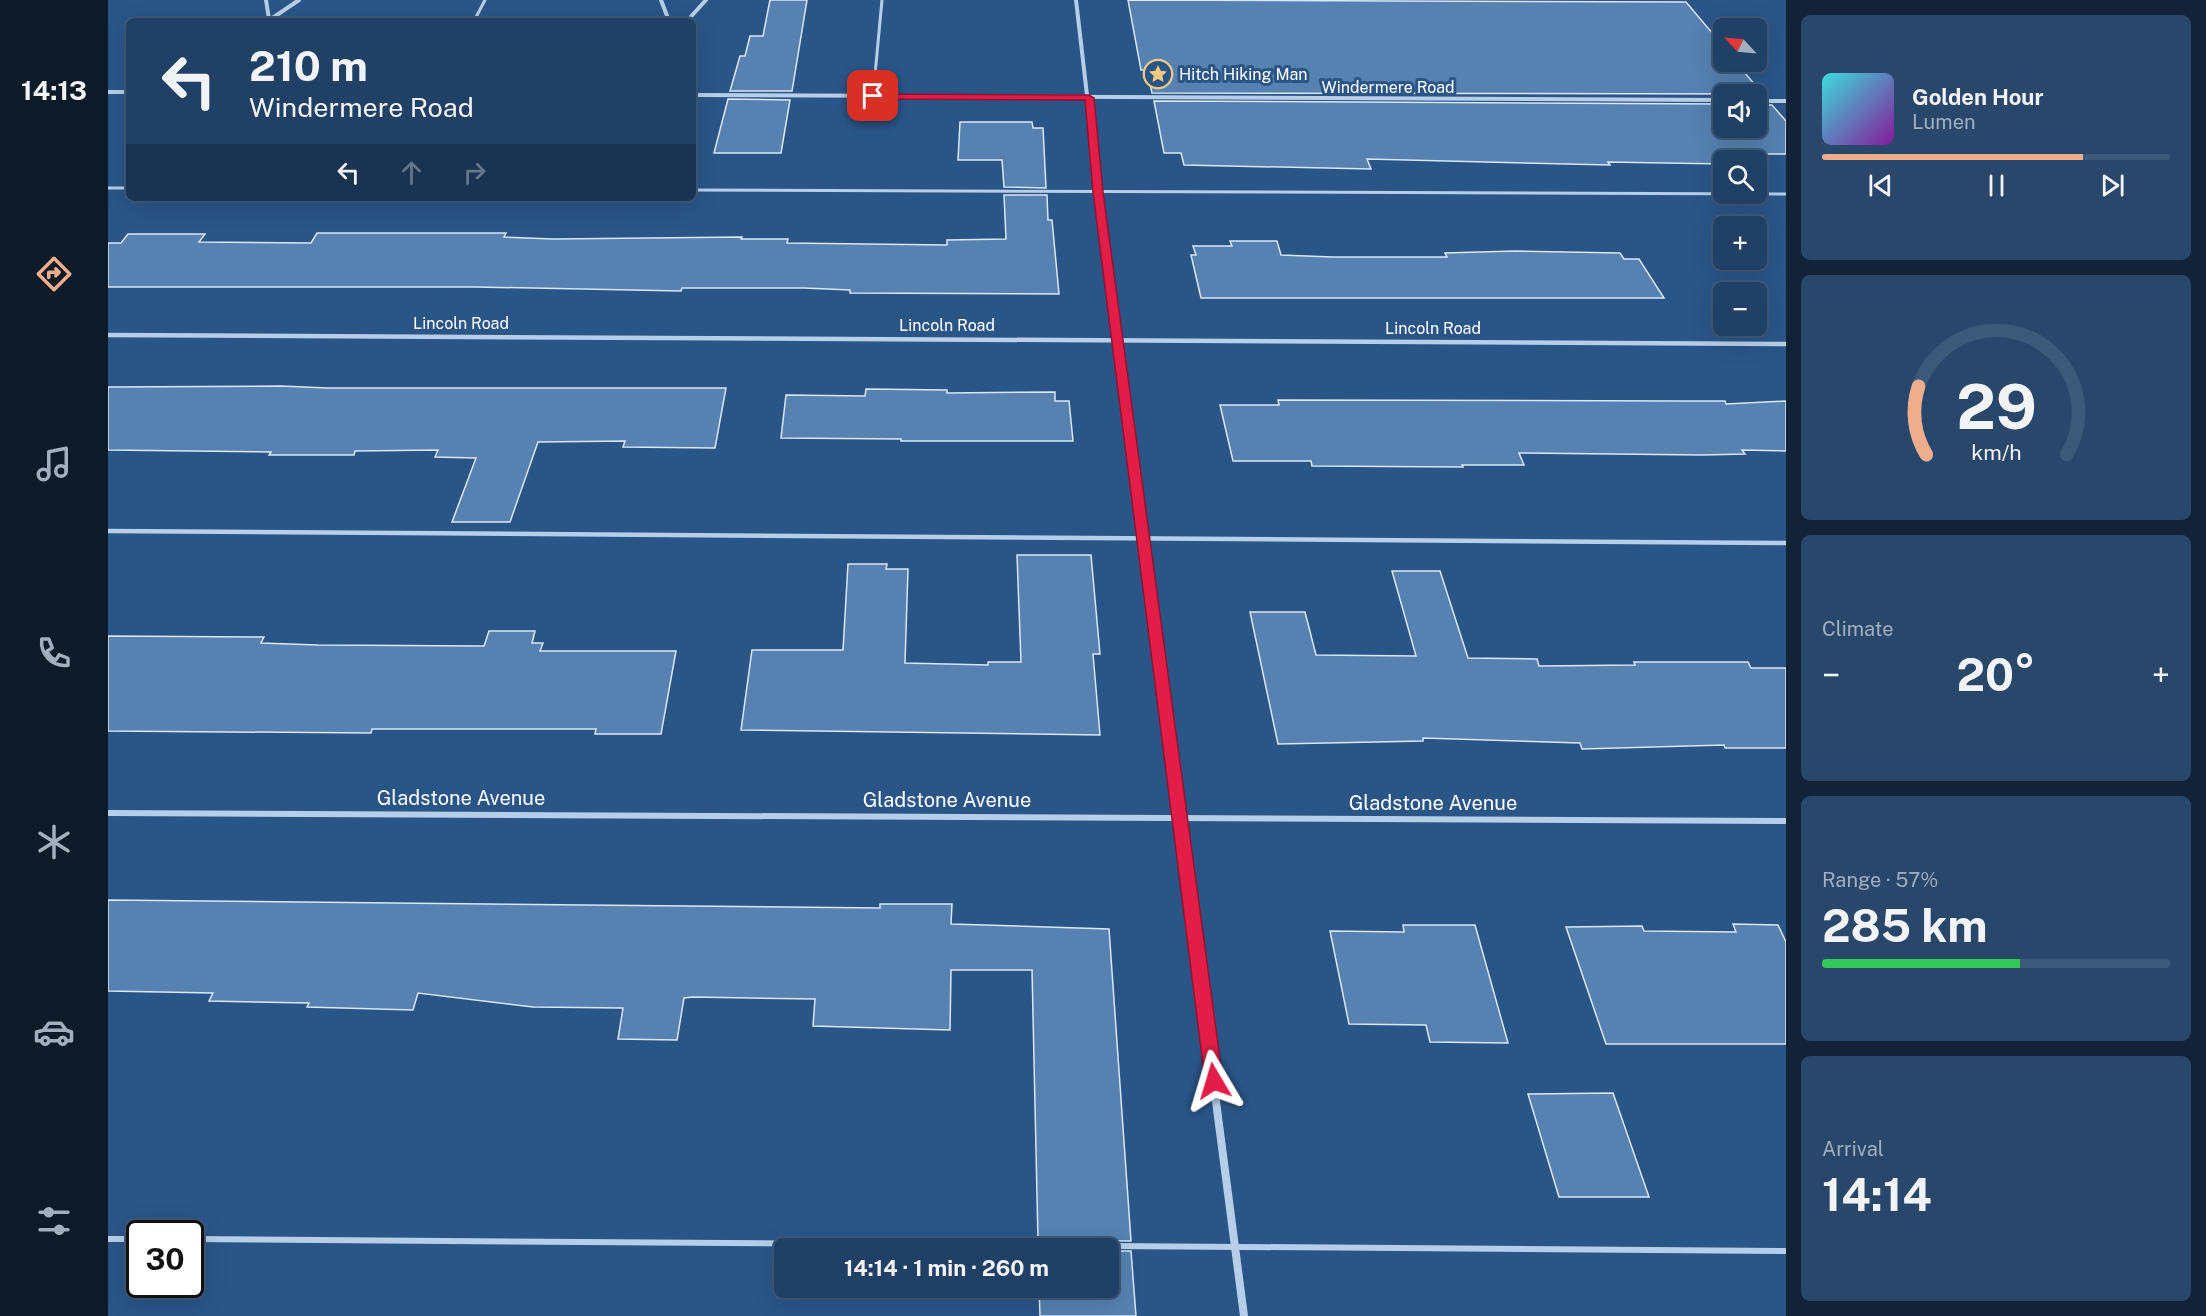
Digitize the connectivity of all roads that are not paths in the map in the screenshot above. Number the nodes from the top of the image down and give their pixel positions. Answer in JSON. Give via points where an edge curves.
{"nodes":[{"id":1,"x":266,"y":0,"type":"edge"},
{"id":2,"x":299,"y":0,"type":"edge"},
{"id":3,"x":485,"y":0,"type":"edge"},
{"id":4,"x":662,"y":0,"type":"edge"},
{"id":5,"x":706,"y":0,"type":"edge"},
{"id":6,"x":882,"y":0,"type":"edge"},
{"id":7,"x":1076,"y":0,"type":"edge"},
{"id":8,"x":268,"y":18,"type":"edge"},
{"id":9,"x":271,"y":18,"type":"edge"},
{"id":10,"x":476,"y":18,"type":"edge"},
{"id":11,"x":668,"y":18,"type":"edge"},
{"id":12,"x":690,"y":18,"type":"edge"},
{"id":13,"x":108,"y":92,"type":"edge"},
{"id":14,"x":126,"y":92,"type":"edge"},
{"id":15,"x":696,"y":95,"type":"edge"},
{"id":16,"x":873,"y":96,"type":"junction"},
{"id":17,"x":1089,"y":98,"type":"junction"},
{"id":18,"x":1713,"y":100,"type":"edge"},
{"id":19,"x":1767,"y":100,"type":"edge"},
{"id":20,"x":1786,"y":101,"type":"edge"},
{"id":21,"x":108,"y":188,"type":"edge"},
{"id":22,"x":126,"y":188,"type":"edge"},
{"id":23,"x":696,"y":190,"type":"edge"},
{"id":24,"x":1098,"y":192,"type":"junction"},
{"id":25,"x":1786,"y":194,"type":"edge"},
{"id":26,"x":108,"y":335,"type":"edge"},
{"id":27,"x":1118,"y":340,"type":"junction"},
{"id":28,"x":1786,"y":344,"type":"edge"},
{"id":29,"x":108,"y":531,"type":"edge"},
{"id":30,"x":1143,"y":537,"type":"junction"},
{"id":31,"x":1786,"y":543,"type":"edge"},
{"id":32,"x":108,"y":813,"type":"edge"},
{"id":33,"x":1180,"y":817,"type":"junction"},
{"id":34,"x":1786,"y":821,"type":"edge"},
{"id":35,"x":108,"y":1239,"type":"edge"},
{"id":36,"x":126,"y":1239,"type":"edge"},
{"id":37,"x":204,"y":1239,"type":"edge"},
{"id":38,"x":1235,"y":1247,"type":"junction"},
{"id":39,"x":1786,"y":1251,"type":"edge"},
{"id":40,"x":1244,"y":1316,"type":"edge"}],
"edges":[{"from":1,"to":8,"type":"street"},
{"from":2,"to":9,"type":"street"},
{"from":3,"to":10,"type":"lane"},
{"from":4,"to":11,"type":"street"},
{"from":5,"to":12,"type":"street"},
{"from":6,"to":16,"type":"lane"},
{"from":7,"to":17,"type":"street"},
{"from":13,"to":14,"type":"street"},
{"from":15,"to":16,"type":"street","name":"Windermere Road"},
{"from":16,"to":17,"type":"street","name":"Windermere Road"},
{"from":17,"to":18,"type":"street","name":"Windermere Road"},
{"from":17,"to":24,"type":"street"},
{"from":19,"to":20,"type":"street"},
{"from":21,"to":22,"type":"lane"},
{"from":23,"to":24,"type":"lane"},
{"from":24,"to":25,"type":"lane"},
{"from":24,"to":27,"type":"street"},
{"from":26,"to":27,"type":"street","name":"Lincoln Road"},
{"from":27,"to":28,"type":"street","name":"Lincoln Road"},
{"from":27,"to":30,"type":"street"},
{"from":29,"to":30,"type":"lane"},
{"from":30,"to":31,"type":"lane"},
{"from":30,"to":33,"type":"street"},
{"from":32,"to":33,"type":"street","name":"Gladstone Avenue"},
{"from":33,"to":34,"type":"street","name":"Gladstone Avenue"},
{"from":33,"to":38,"type":"street"},
{"from":35,"to":36,"type":"lane"},
{"from":37,"to":38,"type":"lane"},
{"from":38,"to":39,"type":"lane"},
{"from":38,"to":40,"type":"street"}]}
